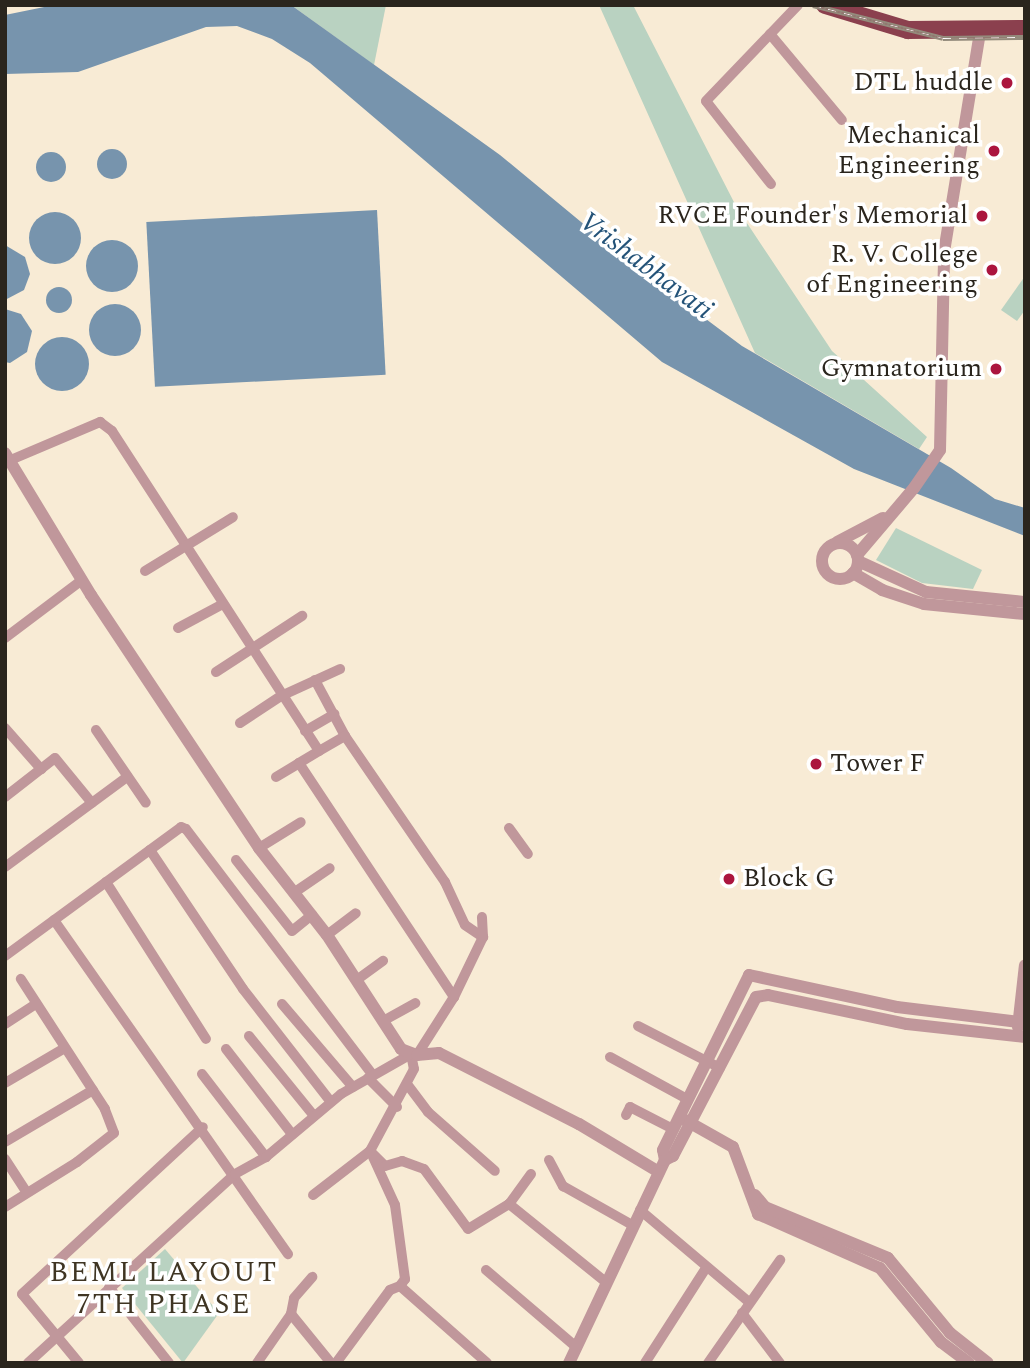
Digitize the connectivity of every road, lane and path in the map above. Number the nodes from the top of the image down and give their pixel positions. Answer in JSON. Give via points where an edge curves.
{"nodes":[{"id":1,"x":798,"y":5,"type":"edge"},
{"id":2,"x":825,"y":5,"type":"edge"},
{"id":3,"x":1025,"y":29,"type":"edge"},
{"id":4,"x":980,"y":32,"type":"junction"},
{"id":5,"x":770,"y":34,"type":"junction"},
{"id":6,"x":842,"y":120,"type":"dead end"},
{"id":7,"x":771,"y":184,"type":"dead end"},
{"id":8,"x":9,"y":456,"type":"edge"},
{"id":9,"x":889,"y":515,"type":"junction"},
{"id":10,"x":233,"y":517,"type":"dead end"},
{"id":11,"x":837,"y":542,"type":"junction"},
{"id":12,"x":185,"y":548,"type":"junction"},
{"id":13,"x":856,"y":563,"type":"junction"},
{"id":14,"x":145,"y":572,"type":"dead end"},
{"id":15,"x":82,"y":580,"type":"junction"},
{"id":16,"x":1025,"y":602,"type":"edge"},
{"id":17,"x":221,"y":605,"type":"junction"},
{"id":18,"x":1025,"y":614,"type":"edge"},
{"id":19,"x":302,"y":616,"type":"dead end"},
{"id":20,"x":178,"y":628,"type":"dead end"},
{"id":21,"x":5,"y":638,"type":"edge"},
{"id":22,"x":250,"y":649,"type":"junction"},
{"id":23,"x":340,"y":669,"type":"dead end"},
{"id":24,"x":216,"y":672,"type":"dead end"},
{"id":25,"x":315,"y":680,"type":"junction"},
{"id":26,"x":281,"y":696,"type":"junction"},
{"id":27,"x":334,"y":715,"type":"junction"},
{"id":28,"x":240,"y":723,"type":"dead end"},
{"id":29,"x":5,"y":728,"type":"edge"},
{"id":30,"x":96,"y":730,"type":"dead end"},
{"id":31,"x":305,"y":731,"type":"junction"},
{"id":32,"x":345,"y":736,"type":"junction"},
{"id":33,"x":319,"y":751,"type":"junction"},
{"id":34,"x":299,"y":763,"type":"junction"},
{"id":35,"x":41,"y":769,"type":"junction"},
{"id":36,"x":127,"y":777,"type":"junction"},
{"id":37,"x":276,"y":777,"type":"dead end"},
{"id":38,"x":5,"y":797,"type":"edge"},
{"id":39,"x":92,"y":803,"type":"junction"},
{"id":40,"x":146,"y":803,"type":"dead end"},
{"id":41,"x":301,"y":822,"type":"dead end"},
{"id":42,"x":509,"y":828,"type":"dead end"},
{"id":43,"x":259,"y":848,"type":"junction"},
{"id":44,"x":150,"y":850,"type":"junction"},
{"id":45,"x":528,"y":854,"type":"dead end"},
{"id":46,"x":236,"y":860,"type":"dead end"},
{"id":47,"x":5,"y":867,"type":"edge"},
{"id":48,"x":330,"y":868,"type":"dead end"},
{"id":49,"x":106,"y":882,"type":"junction"},
{"id":50,"x":295,"y":892,"type":"junction"},
{"id":51,"x":356,"y":913,"type":"dead end"},
{"id":52,"x":312,"y":915,"type":"junction"},
{"id":53,"x":482,"y":916,"type":"dead end"},
{"id":54,"x":54,"y":920,"type":"junction"},
{"id":55,"x":327,"y":935,"type":"junction"},
{"id":56,"x":483,"y":937,"type":"junction"},
{"id":57,"x":5,"y":956,"type":"edge"},
{"id":58,"x":383,"y":961,"type":"dead end"},
{"id":59,"x":1025,"y":965,"type":"edge"},
{"id":60,"x":21,"y":979,"type":"dead end"},
{"id":61,"x":358,"y":979,"type":"junction"},
{"id":62,"x":454,"y":997,"type":"junction"},
{"id":63,"x":415,"y":1003,"type":"dead end"},
{"id":64,"x":36,"y":1004,"type":"junction"},
{"id":65,"x":282,"y":1004,"type":"dead end"},
{"id":66,"x":383,"y":1021,"type":"junction"},
{"id":67,"x":1019,"y":1022,"type":"junction"},
{"id":68,"x":5,"y":1024,"type":"edge"},
{"id":69,"x":638,"y":1026,"type":"dead end"},
{"id":70,"x":249,"y":1035,"type":"dead end"},
{"id":71,"x":1021,"y":1037,"type":"edge"},
{"id":72,"x":206,"y":1039,"type":"dead end"},
{"id":73,"x":65,"y":1048,"type":"junction"},
{"id":74,"x":226,"y":1049,"type":"dead end"},
{"id":75,"x":414,"y":1055,"type":"junction"},
{"id":76,"x":610,"y":1057,"type":"dead end"},
{"id":77,"x":705,"y":1060,"type":"junction"},
{"id":78,"x":720,"y":1068,"type":"junction"},
{"id":79,"x":202,"y":1074,"type":"dead end"},
{"id":80,"x":371,"y":1077,"type":"junction"},
{"id":81,"x":5,"y":1083,"type":"edge"},
{"id":82,"x":407,"y":1084,"type":"junction"},
{"id":83,"x":353,"y":1087,"type":"junction"},
{"id":84,"x":93,"y":1090,"type":"junction"},
{"id":85,"x":687,"y":1099,"type":"junction"},
{"id":86,"x":331,"y":1102,"type":"junction"},
{"id":87,"x":397,"y":1107,"type":"junction"},
{"id":88,"x":626,"y":1115,"type":"dead end"},
{"id":89,"x":314,"y":1116,"type":"junction"},
{"id":90,"x":679,"y":1117,"type":"junction"},
{"id":91,"x":691,"y":1123,"type":"junction"},
{"id":92,"x":202,"y":1127,"type":"junction"},
{"id":93,"x":673,"y":1129,"type":"junction"},
{"id":94,"x":292,"y":1134,"type":"junction"},
{"id":95,"x":5,"y":1142,"type":"edge"},
{"id":96,"x":370,"y":1152,"type":"junction"},
{"id":97,"x":266,"y":1157,"type":"junction"},
{"id":98,"x":5,"y":1159,"type":"edge"},
{"id":99,"x":549,"y":1160,"type":"dead end"},
{"id":100,"x":665,"y":1160,"type":"junction"},
{"id":101,"x":495,"y":1171,"type":"dead end"},
{"id":102,"x":659,"y":1172,"type":"junction"},
{"id":103,"x":235,"y":1174,"type":"junction"},
{"id":104,"x":531,"y":1174,"type":"dead end"},
{"id":105,"x":744,"y":1181,"type":"junction"},
{"id":106,"x":27,"y":1193,"type":"junction"},
{"id":107,"x":313,"y":1195,"type":"dead end"},
{"id":108,"x":509,"y":1204,"type":"junction"},
{"id":109,"x":5,"y":1207,"type":"edge"},
{"id":110,"x":640,"y":1210,"type":"junction"},
{"id":111,"x":634,"y":1226,"type":"junction"},
{"id":112,"x":288,"y":1254,"type":"dead end"},
{"id":113,"x":780,"y":1260,"type":"dead end"},
{"id":114,"x":706,"y":1268,"type":"junction"},
{"id":115,"x":486,"y":1270,"type":"dead end"},
{"id":116,"x":312,"y":1277,"type":"dead end"},
{"id":117,"x":607,"y":1283,"type":"junction"},
{"id":118,"x":400,"y":1286,"type":"junction"},
{"id":119,"x":109,"y":1287,"type":"junction"},
{"id":120,"x":749,"y":1302,"type":"junction"},
{"id":121,"x":742,"y":1313,"type":"junction"},
{"id":122,"x":291,"y":1314,"type":"junction"},
{"id":123,"x":58,"y":1336,"type":"junction"},
{"id":124,"x":576,"y":1347,"type":"junction"},
{"id":125,"x":28,"y":1363,"type":"edge"},
{"id":126,"x":79,"y":1363,"type":"edge"},
{"id":127,"x":169,"y":1363,"type":"edge"},
{"id":128,"x":257,"y":1363,"type":"edge"},
{"id":129,"x":333,"y":1363,"type":"edge"},
{"id":130,"x":487,"y":1363,"type":"edge"},
{"id":131,"x":569,"y":1363,"type":"edge"},
{"id":132,"x":645,"y":1363,"type":"edge"},
{"id":133,"x":708,"y":1363,"type":"edge"},
{"id":134,"x":780,"y":1363,"type":"edge"},
{"id":135,"x":969,"y":1363,"type":"edge"},
{"id":136,"x":988,"y":1363,"type":"edge"}],
"edges":[{"from":1,"to":5,"type":"street"},
{"from":2,"to":4,"type":"highway","via":[[908,30]]},
{"from":3,"to":4,"type":"highway"},
{"from":4,"to":9,"type":"street","via":[[944,253],[940,450]]},
{"from":5,"to":6,"type":"street"},
{"from":5,"to":7,"type":"street","via":[[706,106]]},
{"from":8,"to":12,"type":"street","via":[[103,423]]},
{"from":8,"to":15,"type":"street"},
{"from":9,"to":11,"type":"street"},
{"from":9,"to":13,"type":"street"},
{"from":10,"to":12,"type":"street"},
{"from":11,"to":13,"type":"street","via":[[847,544]]},
{"from":11,"to":13,"type":"street","via":[[822,555],[825,571],[838,579]]},
{"from":12,"to":14,"type":"street"},
{"from":12,"to":17,"type":"street"},
{"from":13,"to":16,"type":"street","via":[[926,592]]},
{"from":13,"to":18,"type":"street","via":[[882,590],[924,604]]},
{"from":15,"to":21,"type":"street"},
{"from":15,"to":43,"type":"street"},
{"from":17,"to":20,"type":"street"},
{"from":17,"to":22,"type":"street"},
{"from":19,"to":22,"type":"street"},
{"from":22,"to":24,"type":"street"},
{"from":22,"to":26,"type":"street"},
{"from":23,"to":25,"type":"street"},
{"from":25,"to":26,"type":"street"},
{"from":25,"to":27,"type":"street"},
{"from":26,"to":28,"type":"street"},
{"from":26,"to":31,"type":"street"},
{"from":27,"to":31,"type":"street"},
{"from":27,"to":32,"type":"street"},
{"from":29,"to":35,"type":"street"},
{"from":30,"to":36,"type":"street"},
{"from":31,"to":33,"type":"street"},
{"from":32,"to":33,"type":"street"},
{"from":32,"to":56,"type":"street","via":[[445,882],[465,925]]},
{"from":33,"to":34,"type":"street"},
{"from":34,"to":37,"type":"street"},
{"from":34,"to":62,"type":"street"},
{"from":35,"to":38,"type":"street"},
{"from":35,"to":39,"type":"street","via":[[55,758]]},
{"from":36,"to":39,"type":"street"},
{"from":36,"to":40,"type":"street"},
{"from":39,"to":47,"type":"street"},
{"from":41,"to":43,"type":"street"},
{"from":42,"to":45,"type":"street"},
{"from":43,"to":50,"type":"street"},
{"from":44,"to":49,"type":"street"},
{"from":44,"to":80,"type":"street","via":[[181,827],[186,829]]},
{"from":44,"to":86,"type":"street","via":[[243,989]]},
{"from":46,"to":52,"type":"street","via":[[292,931]]},
{"from":48,"to":50,"type":"street"},
{"from":49,"to":54,"type":"street"},
{"from":49,"to":72,"type":"street"},
{"from":50,"to":52,"type":"street"},
{"from":51,"to":55,"type":"street"},
{"from":52,"to":55,"type":"street"},
{"from":53,"to":56,"type":"street"},
{"from":54,"to":57,"type":"street"},
{"from":54,"to":92,"type":"street"},
{"from":55,"to":61,"type":"street"},
{"from":56,"to":62,"type":"street"},
{"from":58,"to":61,"type":"street"},
{"from":59,"to":67,"type":"street"},
{"from":60,"to":64,"type":"street"},
{"from":61,"to":66,"type":"street"},
{"from":62,"to":75,"type":"street"},
{"from":63,"to":66,"type":"street"},
{"from":64,"to":68,"type":"street"},
{"from":64,"to":73,"type":"street"},
{"from":65,"to":83,"type":"street"},
{"from":66,"to":75,"type":"street","via":[[399,1046]]},
{"from":67,"to":71,"type":"street"},
{"from":67,"to":77,"type":"street","via":[[897,1007],[749,975]]},
{"from":69,"to":77,"type":"street"},
{"from":70,"to":89,"type":"street"},
{"from":71,"to":78,"type":"street","via":[[907,1024],[768,995],[756,997],[747,1006]]},
{"from":73,"to":81,"type":"street"},
{"from":73,"to":84,"type":"street"},
{"from":74,"to":94,"type":"street"},
{"from":75,"to":80,"type":"street"},
{"from":75,"to":82,"type":"street"},
{"from":75,"to":102,"type":"street","via":[[439,1053],[579,1124]]},
{"from":76,"to":85,"type":"street"},
{"from":77,"to":78,"type":"street"},
{"from":77,"to":85,"type":"street"},
{"from":78,"to":91,"type":"street"},
{"from":79,"to":97,"type":"street"},
{"from":80,"to":83,"type":"street"},
{"from":80,"to":87,"type":"street"},
{"from":82,"to":87,"type":"street"},
{"from":82,"to":101,"type":"street","via":[[428,1112]]},
{"from":83,"to":86,"type":"street"},
{"from":84,"to":95,"type":"street"},
{"from":84,"to":106,"type":"street","via":[[114,1133]]},
{"from":85,"to":90,"type":"street"},
{"from":86,"to":89,"type":"street"},
{"from":87,"to":96,"type":"street"},
{"from":88,"to":93,"type":"street","via":[[630,1107]]},
{"from":89,"to":94,"type":"street"},
{"from":90,"to":91,"type":"street"},
{"from":90,"to":93,"type":"street"},
{"from":91,"to":100,"type":"street","via":[[673,1156]]},
{"from":91,"to":105,"type":"street","via":[[733,1147]]},
{"from":92,"to":103,"type":"street"},
{"from":92,"to":123,"type":"street","via":[[22,1294]]},
{"from":93,"to":100,"type":"street","via":[[663,1150]]},
{"from":94,"to":97,"type":"street"},
{"from":96,"to":107,"type":"street"},
{"from":96,"to":108,"type":"street","via":[[386,1166],[402,1161],[424,1169],[468,1229]]},
{"from":96,"to":118,"type":"street","via":[[395,1205],[405,1279]]},
{"from":97,"to":103,"type":"street"},
{"from":98,"to":106,"type":"street"},
{"from":99,"to":111,"type":"street","via":[[563,1186]]},
{"from":100,"to":102,"type":"street"},
{"from":102,"to":110,"type":"street"},
{"from":103,"to":112,"type":"street"},
{"from":103,"to":119,"type":"street"},
{"from":104,"to":108,"type":"street"},
{"from":105,"to":135,"type":"street","via":[[758,1214],[767,1220],[880,1268],[941,1342]]},
{"from":105,"to":136,"type":"street","via":[[765,1207],[888,1258],[950,1333]]},
{"from":106,"to":109,"type":"street"},
{"from":108,"to":117,"type":"street"},
{"from":110,"to":111,"type":"street"},
{"from":110,"to":114,"type":"street"},
{"from":111,"to":117,"type":"street"},
{"from":113,"to":120,"type":"street"},
{"from":114,"to":120,"type":"street"},
{"from":114,"to":132,"type":"street"},
{"from":115,"to":124,"type":"street"},
{"from":116,"to":122,"type":"street","via":[[294,1298]]},
{"from":117,"to":124,"type":"street"},
{"from":118,"to":129,"type":"street","via":[[390,1290]]},
{"from":118,"to":130,"type":"street"},
{"from":119,"to":123,"type":"street"},
{"from":119,"to":127,"type":"street"},
{"from":120,"to":121,"type":"street"},
{"from":121,"to":133,"type":"street"},
{"from":121,"to":134,"type":"street"},
{"from":122,"to":128,"type":"street"},
{"from":122,"to":129,"type":"street"},
{"from":123,"to":125,"type":"street"},
{"from":123,"to":126,"type":"street"},
{"from":124,"to":131,"type":"street"}]}
